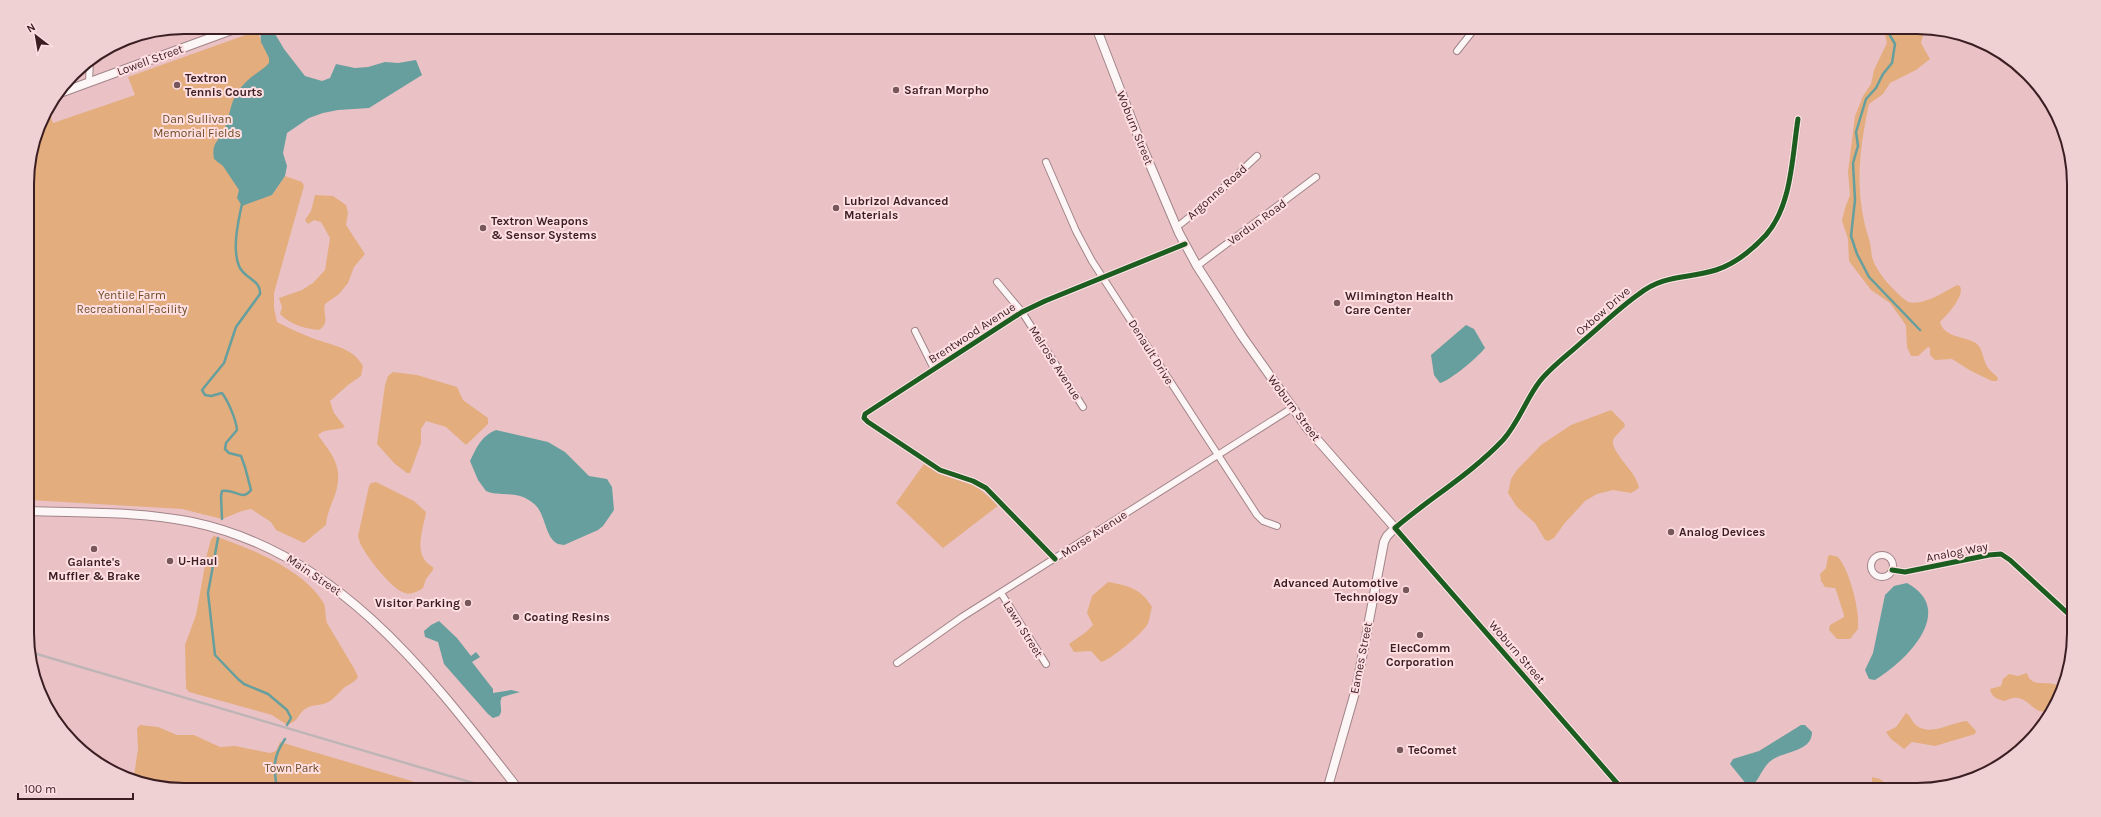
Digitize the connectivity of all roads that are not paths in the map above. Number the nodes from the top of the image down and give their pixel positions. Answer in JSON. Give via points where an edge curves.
{"nodes":[{"id":1,"x":221,"y":34,"type":"edge"},
{"id":2,"x":1099,"y":34,"type":"edge"},
{"id":3,"x":1470,"y":34,"type":"edge"},
{"id":4,"x":1457,"y":51,"type":"dead end"},
{"id":5,"x":90,"y":68,"type":"edge"},
{"id":6,"x":89,"y":82,"type":"junction"},
{"id":7,"x":67,"y":90,"type":"edge"},
{"id":8,"x":1798,"y":119,"type":"dead end"},
{"id":9,"x":1257,"y":156,"type":"dead end"},
{"id":10,"x":1046,"y":162,"type":"dead end"},
{"id":11,"x":1316,"y":177,"type":"dead end"},
{"id":12,"x":1177,"y":227,"type":"junction"},
{"id":13,"x":1185,"y":244,"type":"junction"},
{"id":14,"x":1197,"y":266,"type":"junction"},
{"id":15,"x":1103,"y":278,"type":"junction"},
{"id":16,"x":997,"y":282,"type":"dead end"},
{"id":17,"x":1022,"y":312,"type":"junction"},
{"id":18,"x":915,"y":331,"type":"dead end"},
{"id":19,"x":934,"y":369,"type":"junction"},
{"id":20,"x":1083,"y":407,"type":"dead end"},
{"id":21,"x":1292,"y":408,"type":"junction"},
{"id":22,"x":1218,"y":456,"type":"junction"},
{"id":23,"x":34,"y":511,"type":"edge"},
{"id":24,"x":1277,"y":526,"type":"dead end"},
{"id":25,"x":1394,"y":528,"type":"junction"},
{"id":26,"x":1055,"y":559,"type":"junction"},
{"id":27,"x":1892,"y":570,"type":"dead end"},
{"id":28,"x":1000,"y":593,"type":"junction"},
{"id":29,"x":2067,"y":613,"type":"edge"},
{"id":30,"x":897,"y":662,"type":"dead end"},
{"id":31,"x":1046,"y":664,"type":"dead end"},
{"id":32,"x":513,"y":783,"type":"edge"},
{"id":33,"x":1329,"y":783,"type":"edge"},
{"id":34,"x":1617,"y":783,"type":"edge"}],
"edges":[{"from":1,"to":6,"type":"main road","name":"Lowell Street"},
{"from":2,"to":12,"type":"main road","name":"Woburn Street","via":[[1140,142]]},
{"from":3,"to":4,"type":"street"},
{"from":5,"to":6,"type":"street"},
{"from":6,"to":7,"type":"main road","name":"Lowell Street"},
{"from":8,"to":25,"type":"street","name":"Oxbow Drive","via":[[1785,195],[1776,219],[1761,240],[1726,266],[1710,272],[1660,281],[1633,298],[1548,372],[1534,389],[1515,426],[1495,448],[1457,481]]},
{"from":9,"to":12,"type":"street","name":"Argonne Road"},
{"from":10,"to":15,"type":"street","name":"Denault Drive","via":[[1080,240]]},
{"from":11,"to":14,"type":"street","name":"Verdun Road"},
{"from":12,"to":13,"type":"main road","name":"Woburn Street"},
{"from":13,"to":14,"type":"main road","name":"Woburn Street"},
{"from":13,"to":15,"type":"street","name":"Brentwood Avenue"},
{"from":14,"to":21,"type":"main road","name":"Woburn Street"},
{"from":15,"to":17,"type":"street","name":"Brentwood Avenue"},
{"from":15,"to":22,"type":"street","name":"Denault Drive"},
{"from":16,"to":17,"type":"street","name":"Melrose Avenue"},
{"from":17,"to":19,"type":"street","name":"Brentwood Avenue"},
{"from":17,"to":20,"type":"street","name":"Melrose Avenue"},
{"from":18,"to":19,"type":"street"},
{"from":19,"to":26,"type":"street","name":"Brentwood Avenue","via":[[865,414],[864,418],[940,470],[986,488]]},
{"from":21,"to":22,"type":"street","name":"Morse Avenue"},
{"from":21,"to":25,"type":"main road","name":"Woburn Street","via":[[1331,457]]},
{"from":22,"to":24,"type":"street","name":"Denault Drive","via":[[1258,517]]},
{"from":22,"to":26,"type":"street","name":"Morse Avenue"},
{"from":23,"to":32,"type":"main road","name":"Main Street","via":[[147,515],[192,522],[242,536],[296,562],[343,594],[401,646]]},
{"from":25,"to":33,"type":"main road","name":"Eames Street","via":[[1384,542],[1356,689]]},
{"from":25,"to":34,"type":"street","name":"Woburn Street"},
{"from":26,"to":28,"type":"street","name":"Morse Avenue"},
{"from":27,"to":29,"type":"street","name":"Analog Way","via":[[1905,572],[2001,554]]},
{"from":28,"to":30,"type":"street","name":"Morse Avenue"},
{"from":28,"to":31,"type":"street","name":"Lawn Street"}]}
